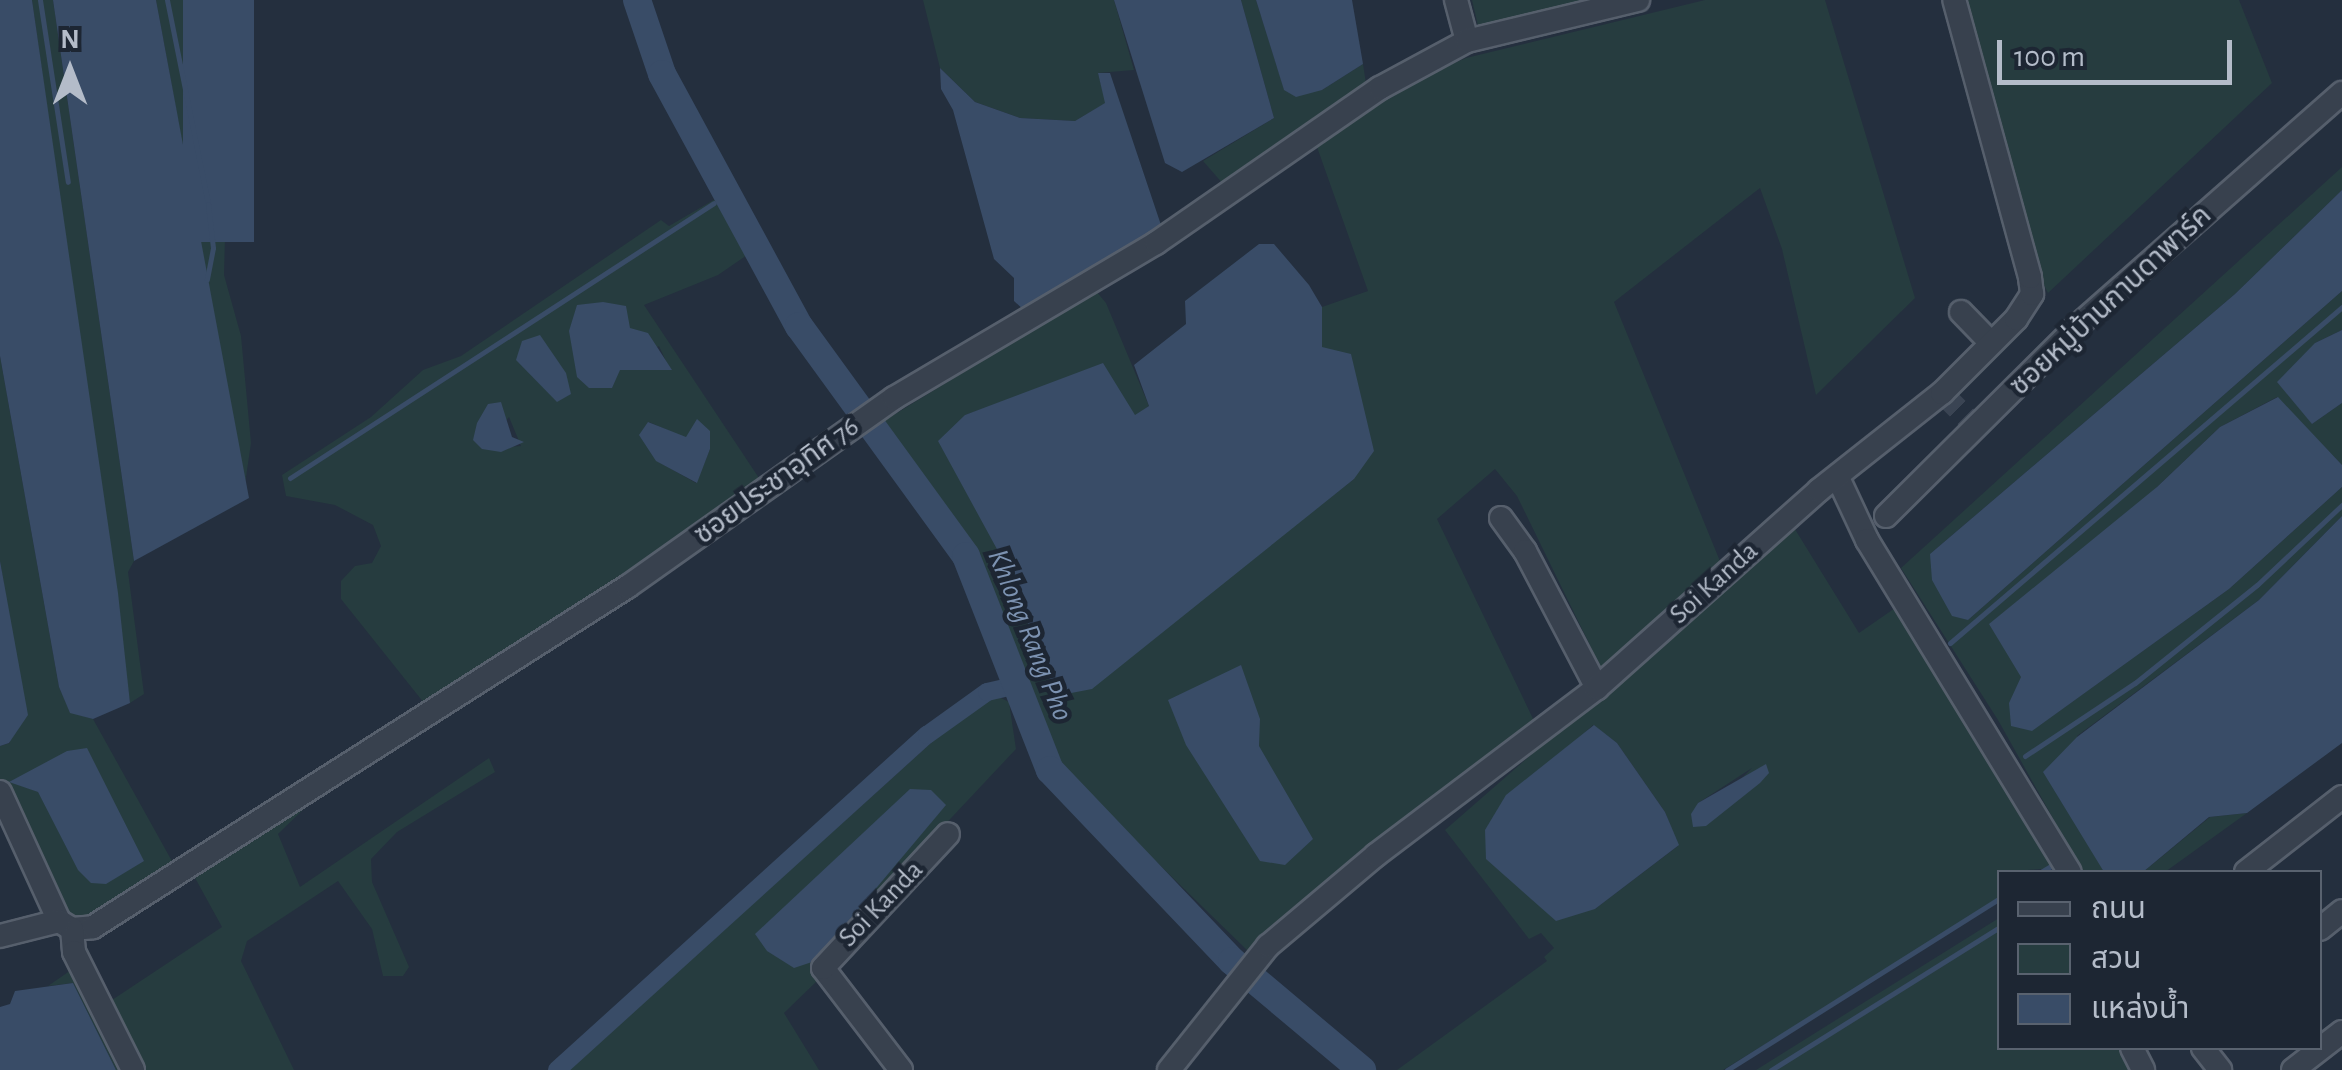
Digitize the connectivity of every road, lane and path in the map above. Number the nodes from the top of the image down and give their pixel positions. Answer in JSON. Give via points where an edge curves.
{"nodes":[{"id":1,"x":1456,"y":0,"type":"edge"},
{"id":2,"x":1638,"y":0,"type":"edge"},
{"id":3,"x":1954,"y":0,"type":"edge"},
{"id":4,"x":1468,"y":41,"type":"junction"},
{"id":5,"x":2342,"y":94,"type":"edge"},
{"id":6,"x":1961,"y":312,"type":"dead end"},
{"id":7,"x":1991,"y":344,"type":"junction"},
{"id":8,"x":1838,"y":478,"type":"junction"},
{"id":9,"x":1886,"y":516,"type":"dead end"},
{"id":10,"x":1501,"y":518,"type":"dead end"},
{"id":11,"x":1597,"y":688,"type":"junction"},
{"id":12,"x":0,"y":792,"type":"edge"},
{"id":13,"x":2342,"y":796,"type":"edge"},
{"id":14,"x":948,"y":834,"type":"dead end"},
{"id":15,"x":2069,"y":870,"type":"edge"},
{"id":16,"x":2249,"y":870,"type":"edge"},
{"id":17,"x":2342,"y":910,"type":"edge"},
{"id":18,"x":66,"y":924,"type":"junction"},
{"id":19,"x":2322,"y":927,"type":"edge"},
{"id":20,"x":0,"y":936,"type":"edge"},
{"id":21,"x":2342,"y":1032,"type":"edge"},
{"id":22,"x":2322,"y":1048,"type":"edge"},
{"id":23,"x":2205,"y":1050,"type":"edge"},
{"id":24,"x":2319,"y":1050,"type":"edge"},
{"id":25,"x":133,"y":1070,"type":"edge"},
{"id":26,"x":901,"y":1070,"type":"edge"},
{"id":27,"x":1169,"y":1070,"type":"edge"},
{"id":28,"x":2220,"y":1070,"type":"edge"},
{"id":29,"x":2293,"y":1070,"type":"edge"}],
"edges":[{"from":1,"to":4,"type":"street"},
{"from":2,"to":4,"type":"street","name":"ซอยประชาอุทิศ 76"},
{"from":3,"to":7,"type":"street","name":"Soi Kanda","via":[[2032,294]]},
{"from":4,"to":18,"type":"street","name":"ซอยประชาอุทิศ 76","via":[[1380,88],[1110,272],[894,398],[628,587],[332,777],[93,927]]},
{"from":5,"to":9,"type":"street","name":"ซอยหมู่บ้านกานดาพาร์ค","via":[[2074,330]]},
{"from":6,"to":7,"type":"street"},
{"from":7,"to":8,"type":"street","name":"Soi Kanda"},
{"from":8,"to":11,"type":"street","name":"Soi Kanda"},
{"from":8,"to":15,"type":"street","via":[[1867,540]]},
{"from":10,"to":11,"type":"street"},
{"from":11,"to":27,"type":"street","name":"Soi Kanda","via":[[1268,946]]},
{"from":12,"to":18,"type":"street"},
{"from":13,"to":16,"type":"street"},
{"from":14,"to":26,"type":"street","name":"Soi Kanda","via":[[823,968]]},
{"from":17,"to":19,"type":"street"},
{"from":18,"to":20,"type":"street","name":"ซอยประชาอุทิศ 76"},
{"from":18,"to":25,"type":"street"},
{"from":21,"to":22,"type":"street"},
{"from":23,"to":28,"type":"street"},
{"from":24,"to":29,"type":"street"}]}
